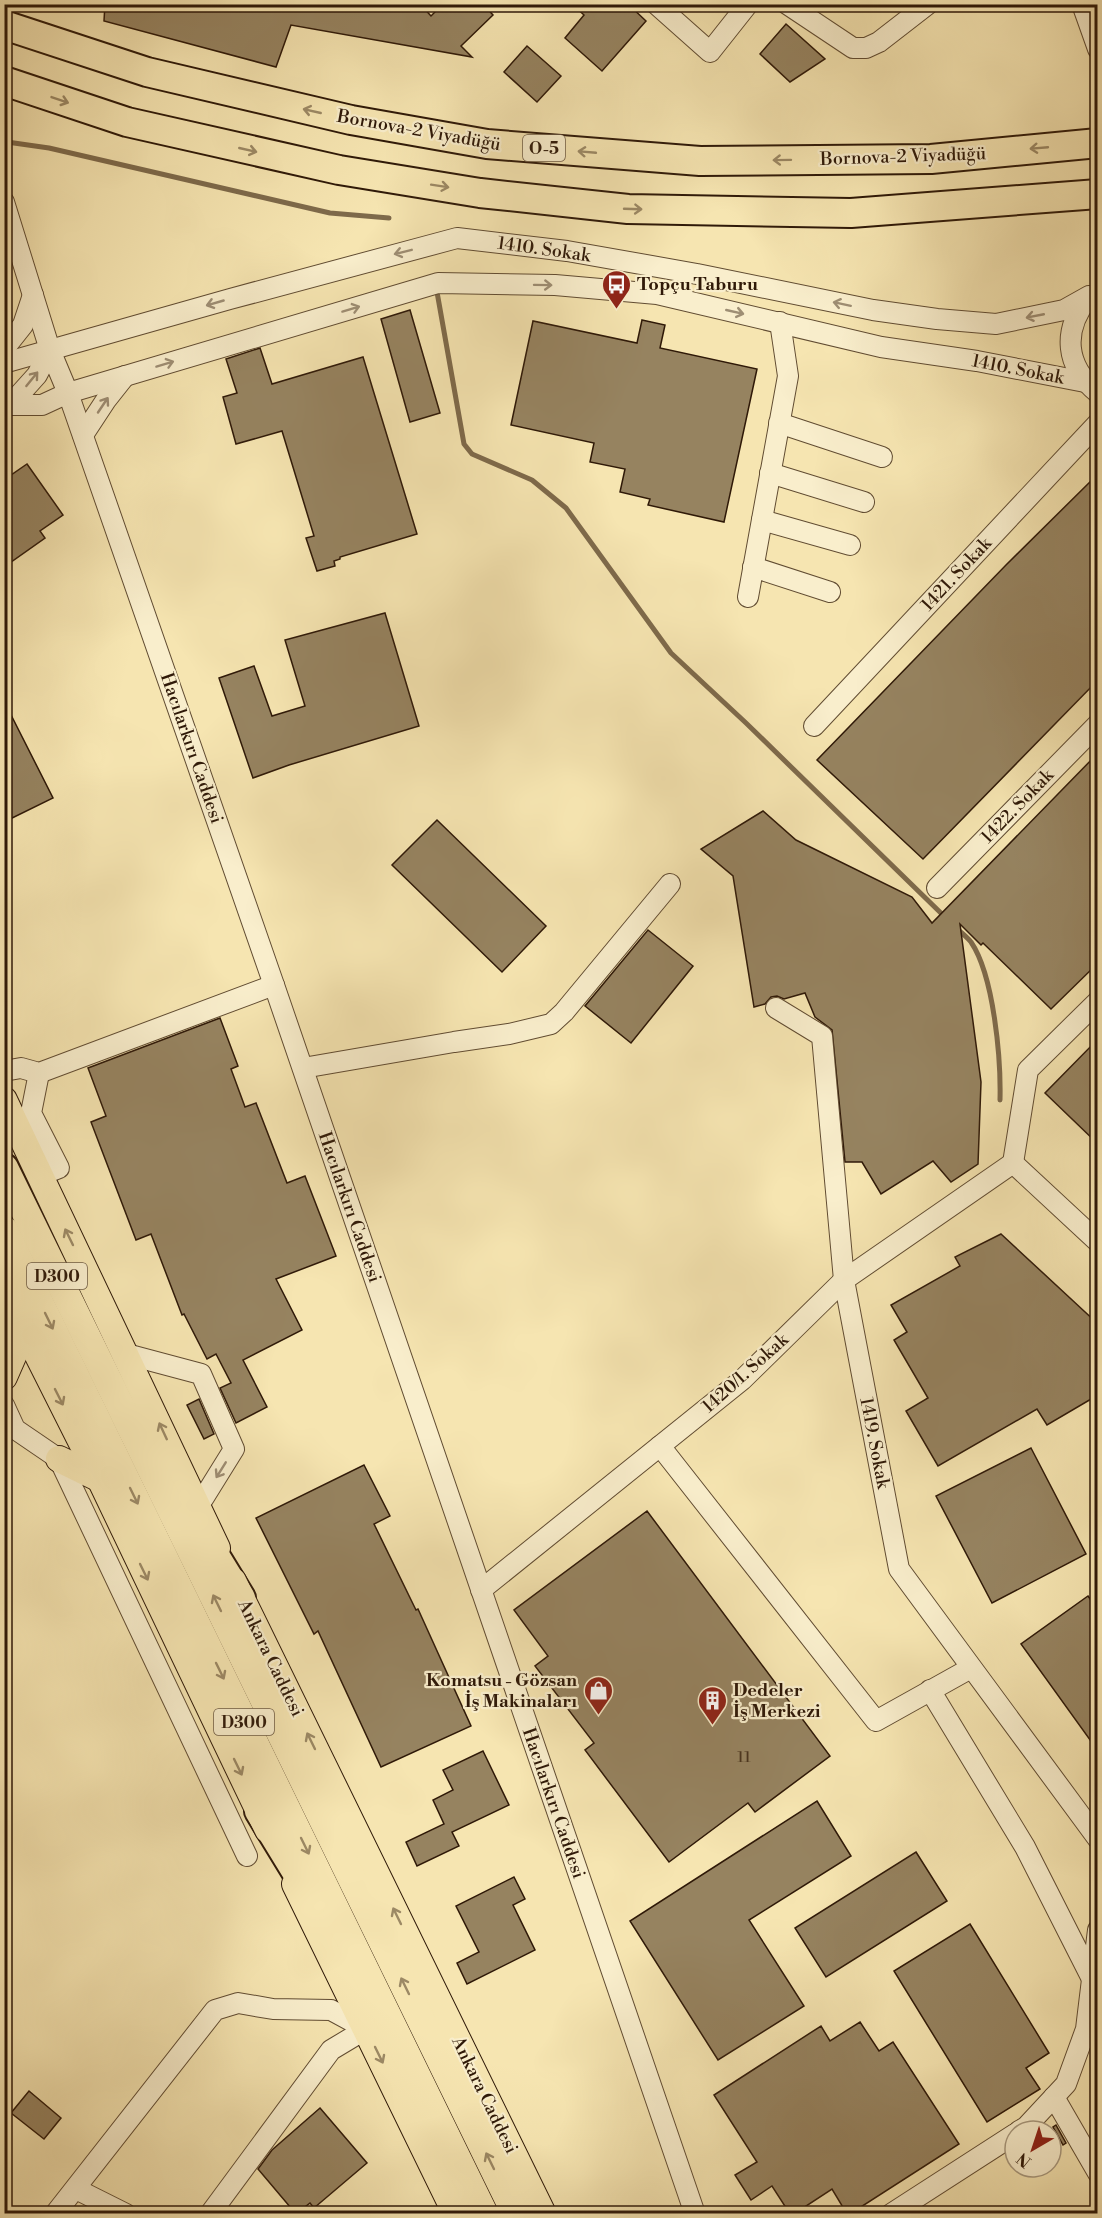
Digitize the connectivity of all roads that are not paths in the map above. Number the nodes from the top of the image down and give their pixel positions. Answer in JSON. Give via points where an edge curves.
{"nodes":[{"id":1,"x":656,"y":4,"type":"edge"},
{"id":2,"x":748,"y":4,"type":"edge"},
{"id":3,"x":787,"y":4,"type":"edge"},
{"id":4,"x":928,"y":4,"type":"edge"},
{"id":5,"x":1082,"y":4,"type":"edge"},
{"id":6,"x":4,"y":25,"type":"edge"},
{"id":7,"x":1098,"y":49,"type":"edge"},
{"id":8,"x":4,"y":81,"type":"edge"},
{"id":9,"x":1098,"y":143,"type":"edge"},
{"id":10,"x":1098,"y":194,"type":"edge"},
{"id":11,"x":4,"y":202,"type":"edge"},
{"id":12,"x":1095,"y":291,"type":"edge"},
{"id":13,"x":33,"y":295,"type":"junction"},
{"id":14,"x":780,"y":322,"type":"junction"},
{"id":15,"x":4,"y":349,"type":"edge"},
{"id":16,"x":50,"y":350,"type":"junction"},
{"id":17,"x":4,"y":363,"type":"edge"},
{"id":18,"x":125,"y":376,"type":"junction"},
{"id":19,"x":1091,"y":388,"type":"edge"},
{"id":20,"x":68,"y":393,"type":"junction"},
{"id":21,"x":7,"y":405,"type":"edge"},
{"id":22,"x":779,"y":423,"type":"junction"},
{"id":23,"x":1098,"y":423,"type":"edge"},
{"id":24,"x":83,"y":435,"type":"junction"},
{"id":25,"x":882,"y":457,"type":"dead end"},
{"id":26,"x":770,"y":472,"type":"junction"},
{"id":27,"x":864,"y":502,"type":"dead end"},
{"id":28,"x":762,"y":520,"type":"junction"},
{"id":29,"x":850,"y":545,"type":"dead end"},
{"id":30,"x":753,"y":567,"type":"junction"},
{"id":31,"x":830,"y":592,"type":"dead end"},
{"id":32,"x":748,"y":597,"type":"dead end"},
{"id":33,"x":1098,"y":724,"type":"edge"},
{"id":34,"x":814,"y":726,"type":"dead end"},
{"id":35,"x":670,"y":884,"type":"dead end"},
{"id":36,"x":937,"y":888,"type":"dead end"},
{"id":37,"x":274,"y":986,"type":"junction"},
{"id":38,"x":1098,"y":1001,"type":"edge"},
{"id":39,"x":776,"y":1008,"type":"dead end"},
{"id":40,"x":303,"y":1068,"type":"junction"},
{"id":41,"x":4,"y":1071,"type":"edge"},
{"id":42,"x":39,"y":1073,"type":"junction"},
{"id":43,"x":4,"y":1100,"type":"edge"},
{"id":44,"x":1013,"y":1163,"type":"junction"},
{"id":45,"x":4,"y":1168,"type":"edge"},
{"id":46,"x":39,"y":1176,"type":"junction"},
{"id":47,"x":4,"y":1230,"type":"edge"},
{"id":48,"x":1098,"y":1242,"type":"edge"},
{"id":49,"x":844,"y":1280,"type":"junction"},
{"id":50,"x":4,"y":1288,"type":"edge"},
{"id":51,"x":25,"y":1329,"type":"junction"},
{"id":52,"x":126,"y":1354,"type":"junction"},
{"id":53,"x":4,"y":1377,"type":"edge"},
{"id":54,"x":110,"y":1384,"type":"junction"},
{"id":55,"x":4,"y":1405,"type":"edge"},
{"id":56,"x":10,"y":1430,"type":"edge"},
{"id":57,"x":660,"y":1446,"type":"junction"},
{"id":58,"x":59,"y":1459,"type":"junction"},
{"id":59,"x":100,"y":1479,"type":"junction"},
{"id":60,"x":198,"y":1507,"type":"junction"},
{"id":61,"x":482,"y":1590,"type":"junction"},
{"id":62,"x":241,"y":1598,"type":"junction"},
{"id":63,"x":971,"y":1668,"type":"junction"},
{"id":64,"x":930,"y":1690,"type":"junction"},
{"id":65,"x":259,"y":1811,"type":"junction"},
{"id":66,"x":1098,"y":1839,"type":"edge"},
{"id":67,"x":247,"y":1857,"type":"dead end"},
{"id":68,"x":1098,"y":1930,"type":"edge"},
{"id":69,"x":1092,"y":1979,"type":"junction"},
{"id":70,"x":366,"y":2029,"type":"junction"},
{"id":71,"x":408,"y":2058,"type":"junction"},
{"id":72,"x":1054,"y":2097,"type":"junction"},
{"id":73,"x":1031,"y":2119,"type":"edge"},
{"id":74,"x":1003,"y":2142,"type":"edge"},
{"id":75,"x":1098,"y":2173,"type":"edge"},
{"id":76,"x":76,"y":2189,"type":"junction"},
{"id":77,"x":55,"y":2214,"type":"edge"},
{"id":78,"x":126,"y":2214,"type":"edge"},
{"id":79,"x":210,"y":2214,"type":"edge"},
{"id":80,"x":456,"y":2214,"type":"edge"},
{"id":81,"x":484,"y":2214,"type":"edge"},
{"id":82,"x":516,"y":2214,"type":"edge"},
{"id":83,"x":543,"y":2214,"type":"edge"},
{"id":84,"x":695,"y":2214,"type":"edge"},
{"id":85,"x":891,"y":2214,"type":"edge"}],
"edges":[{"from":1,"to":2,"type":"street","via":[[710,52]]},
{"from":3,"to":4,"type":"street","via":[[853,48],[866,48]]},
{"from":5,"to":7,"type":"street"},
{"from":9,"to":6,"type":"highway","name":"Bornova-2 Viyadüğü","number":"O-5","one_way":true,"via":[[931,159],[700,161],[487,144],[351,120],[147,72]]},
{"from":8,"to":10,"type":"highway","one_way":true,"via":[[127,122],[339,170],[480,193],[628,209],[850,213]]},
{"from":11,"to":13,"type":"street","name":"Hacılarkırı Caddesi"},
{"from":12,"to":16,"type":"street","name":"1410. Sokak","one_way":true,"via":[[1064,310],[996,324],[873,310],[567,251],[457,238]]},
{"from":12,"to":19,"type":"street","via":[[1074,320],[1070,348],[1075,366]]},
{"from":13,"to":15,"type":"street","via":[[23,325]]},
{"from":13,"to":16,"type":"street","name":"Hacılarkırı Caddesi"},
{"from":18,"to":14,"type":"street","name":"1410. Sokak","one_way":true,"via":[[438,283],[555,285],[657,294]]},
{"from":14,"to":19,"type":"street","name":"1410. Sokak","via":[[881,347],[976,361]]},
{"from":14,"to":22,"type":"street","via":[[788,376]]},
{"from":16,"to":17,"type":"street","name":"1410. Sokak"},
{"from":16,"to":20,"type":"street","name":"Hacılarkırı Caddesi"},
{"from":21,"to":16,"type":"street","one_way":true,"via":[[37,375]]},
{"from":18,"to":20,"type":"street","name":"1410. Sokak"},
{"from":24,"to":18,"type":"street","one_way":true},
{"from":20,"to":21,"type":"street","name":"1410. Sokak","via":[[42,405]]},
{"from":20,"to":24,"type":"street","name":"Hacılarkırı Caddesi"},
{"from":22,"to":25,"type":"street"},
{"from":22,"to":26,"type":"street"},
{"from":23,"to":34,"type":"street","name":"1421. Sokak"},
{"from":24,"to":37,"type":"street","name":"Hacılarkırı Caddesi"},
{"from":26,"to":27,"type":"street"},
{"from":26,"to":28,"type":"street"},
{"from":28,"to":29,"type":"street"},
{"from":28,"to":30,"type":"street"},
{"from":30,"to":31,"type":"street"},
{"from":30,"to":32,"type":"street"},
{"from":33,"to":36,"type":"street","name":"1422. Sokak"},
{"from":35,"to":40,"type":"street","via":[[551,1023],[509,1035]]},
{"from":37,"to":40,"type":"street","name":"Hacılarkırı Caddesi"},
{"from":37,"to":42,"type":"street"},
{"from":38,"to":44,"type":"street","via":[[1028,1070]]},
{"from":39,"to":49,"type":"street","name":"1419. Sokak","via":[[822,1036]]},
{"from":40,"to":61,"type":"street","name":"Hacılarkırı Caddesi"},
{"from":41,"to":42,"type":"street","via":[[21,1068]]},
{"from":42,"to":46,"type":"street","via":[[31,1113],[59,1168]]},
{"from":43,"to":46,"type":"main road","name":"Ankara Caddesi"},
{"from":44,"to":48,"type":"street"},
{"from":44,"to":49,"type":"street","name":"1420/1. Sokak"},
{"from":45,"to":54,"type":"highway","name":"Ankara Caddesi","number":"D300"},
{"from":52,"to":46,"type":"main road","name":"Ankara Caddesi","one_way":true},
{"from":47,"to":71,"type":"highway","number":"D300","one_way":true},
{"from":49,"to":57,"type":"street","name":"1420/1. Sokak","via":[[742,1380]]},
{"from":49,"to":63,"type":"street","name":"1419. Sokak","via":[[899,1569]]},
{"from":50,"to":51,"type":"main road"},
{"from":51,"to":53,"type":"main road"},
{"from":51,"to":59,"type":"main road","one_way":true},
{"from":60,"to":52,"type":"main road","name":"Ankara Caddesi","one_way":true},
{"from":52,"to":60,"type":"street","one_way":true,"via":[[201,1374],[234,1449]]},
{"from":54,"to":62,"type":"highway"},
{"from":82,"to":54,"type":"highway","name":"Ankara Caddesi","number":"D300","one_way":true},
{"from":55,"to":56,"type":"street"},
{"from":56,"to":58,"type":"street"},
{"from":57,"to":61,"type":"street","name":"1420/1. Sokak"},
{"from":57,"to":64,"type":"street","via":[[876,1721]]},
{"from":58,"to":59,"type":"main road"},
{"from":58,"to":67,"type":"street"},
{"from":59,"to":65,"type":"main road","one_way":true},
{"from":60,"to":62,"type":"main road","name":"Ankara Caddesi"},
{"from":61,"to":84,"type":"street","name":"Hacılarkırı Caddesi"},
{"from":83,"to":62,"type":"main road","name":"Ankara Caddesi","one_way":true},
{"from":63,"to":64,"type":"street"},
{"from":63,"to":66,"type":"street","name":"1419. Sokak"},
{"from":64,"to":69,"type":"street","via":[[1025,1847]]},
{"from":65,"to":70,"type":"main road"},
{"from":65,"to":71,"type":"highway"},
{"from":68,"to":69,"type":"street"},
{"from":69,"to":72,"type":"street","via":[[1086,2029],[1066,2084]]},
{"from":70,"to":76,"type":"street","via":[[331,2010],[273,2009],[238,2003],[215,2010]]},
{"from":70,"to":79,"type":"street","via":[[331,2050]]},
{"from":70,"to":80,"type":"main road","one_way":true},
{"from":71,"to":81,"type":"highway","number":"D300"},
{"from":72,"to":73,"type":"street"},
{"from":72,"to":75,"type":"street"},
{"from":74,"to":85,"type":"street"},
{"from":76,"to":77,"type":"street"},
{"from":76,"to":78,"type":"street"}]}
